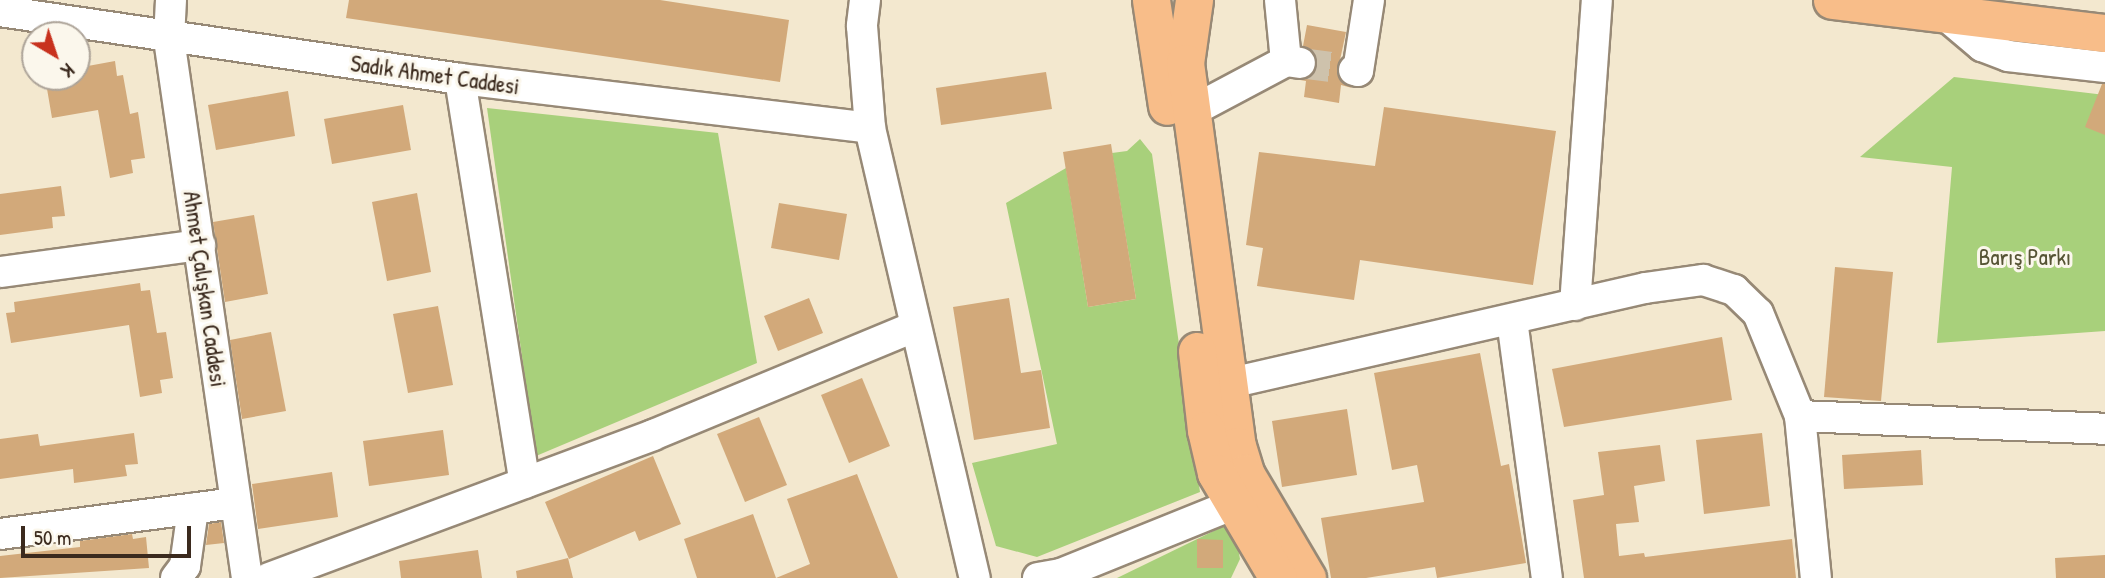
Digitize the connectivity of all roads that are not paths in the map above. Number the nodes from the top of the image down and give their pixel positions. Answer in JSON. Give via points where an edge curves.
{"nodes":[{"id":1,"x":171,"y":0,"type":"edge"},
{"id":2,"x":865,"y":0,"type":"edge"},
{"id":3,"x":1151,"y":0,"type":"edge"},
{"id":4,"x":1194,"y":0,"type":"edge"},
{"id":5,"x":1280,"y":0,"type":"edge"},
{"id":6,"x":1369,"y":0,"type":"edge"},
{"id":7,"x":1597,"y":0,"type":"edge"},
{"id":8,"x":1832,"y":0,"type":"edge"},
{"id":9,"x":0,"y":11,"type":"edge"},
{"id":10,"x":1944,"y":14,"type":"junction"},
{"id":11,"x":2105,"y":33,"type":"edge"},
{"id":12,"x":169,"y":38,"type":"junction"},
{"id":13,"x":2105,"y":67,"type":"edge"},
{"id":14,"x":1354,"y":70,"type":"dead end"},
{"id":15,"x":460,"y":79,"type":"junction"},
{"id":16,"x":1192,"y":111,"type":"junction"},
{"id":17,"x":870,"y":128,"type":"junction"},
{"id":18,"x":200,"y":245,"type":"junction"},
{"id":19,"x":0,"y":272,"type":"edge"},
{"id":20,"x":1575,"y":305,"type":"junction"},
{"id":21,"x":1512,"y":320,"type":"junction"},
{"id":22,"x":914,"y":327,"type":"junction"},
{"id":23,"x":1226,"y":384,"type":"junction"},
{"id":24,"x":1800,"y":416,"type":"junction"},
{"id":25,"x":2105,"y":429,"type":"edge"},
{"id":26,"x":525,"y":483,"type":"junction"},
{"id":27,"x":234,"y":503,"type":"junction"},
{"id":28,"x":193,"y":509,"type":"junction"},
{"id":29,"x":1240,"y":519,"type":"junction"},
{"id":30,"x":0,"y":534,"type":"edge"},
{"id":31,"x":176,"y":578,"type":"edge"},
{"id":32,"x":247,"y":578,"type":"edge"},
{"id":33,"x":269,"y":578,"type":"edge"},
{"id":34,"x":975,"y":578,"type":"edge"},
{"id":35,"x":1038,"y":578,"type":"edge"},
{"id":36,"x":1253,"y":578,"type":"edge"},
{"id":37,"x":1278,"y":578,"type":"edge"},
{"id":38,"x":1307,"y":578,"type":"edge"},
{"id":39,"x":1547,"y":578,"type":"edge"},
{"id":40,"x":1816,"y":578,"type":"edge"}],
"edges":[{"from":1,"to":12,"type":"street","name":"Ahmet Çalışkan Caddesi"},
{"from":2,"to":17,"type":"street","via":[[862,26]]},
{"from":3,"to":29,"type":"main road","via":[[1182,208],[1206,430],[1216,473]]},
{"from":4,"to":16,"type":"main road","via":[[1185,40]]},
{"from":5,"to":16,"type":"street","via":[[1293,62]]},
{"from":6,"to":14,"type":"street","via":[[1359,71]]},
{"from":7,"to":20,"type":"street"},
{"from":8,"to":10,"type":"main road"},
{"from":9,"to":12,"type":"street","name":"Sadık Ahmet Caddesi"},
{"from":10,"to":11,"type":"main road"},
{"from":10,"to":13,"type":"street","via":[[1982,46],[2008,56]]},
{"from":12,"to":15,"type":"street","name":"Sadık Ahmet Caddesi"},
{"from":12,"to":18,"type":"street","name":"Ahmet Çalışkan Caddesi"},
{"from":15,"to":17,"type":"street","name":"Sadık Ahmet Caddesi"},
{"from":15,"to":26,"type":"street"},
{"from":16,"to":23,"type":"main road"},
{"from":17,"to":22,"type":"street"},
{"from":18,"to":19,"type":"street"},
{"from":18,"to":27,"type":"street","name":"Ahmet Çalışkan Caddesi"},
{"from":20,"to":21,"type":"street"},
{"from":20,"to":24,"type":"street","via":[[1703,280],[1734,290],[1758,313]]},
{"from":21,"to":23,"type":"street"},
{"from":21,"to":39,"type":"street"},
{"from":22,"to":26,"type":"street"},
{"from":22,"to":34,"type":"street"},
{"from":23,"to":38,"type":"main road","via":[[1245,473]]},
{"from":24,"to":25,"type":"street"},
{"from":24,"to":40,"type":"street"},
{"from":26,"to":33,"type":"street"},
{"from":27,"to":28,"type":"street"},
{"from":27,"to":32,"type":"street","name":"Ahmet Çalışkan Caddesi"},
{"from":28,"to":30,"type":"street"},
{"from":28,"to":31,"type":"street","via":[[185,566]]},
{"from":29,"to":35,"type":"street"},
{"from":29,"to":36,"type":"main road"},
{"from":29,"to":37,"type":"main road"}]}
